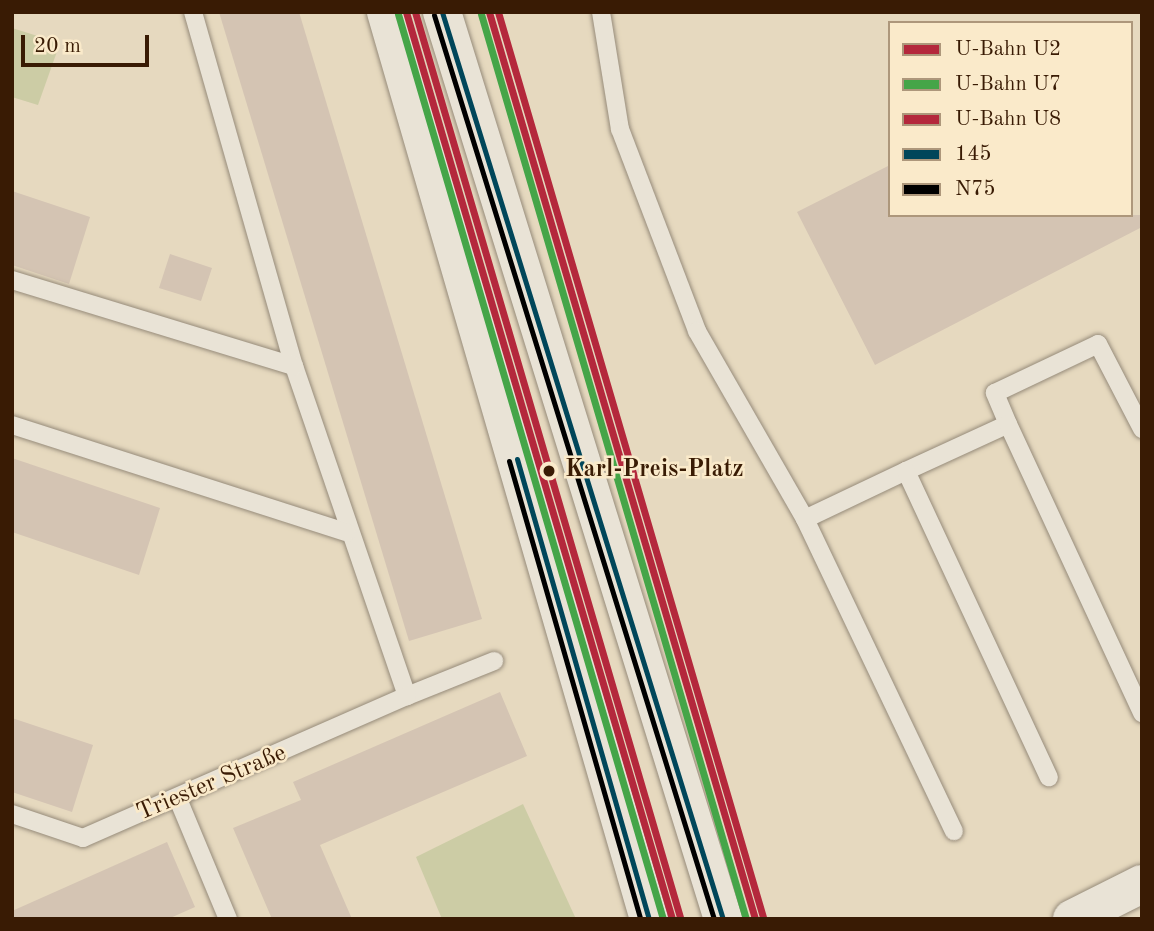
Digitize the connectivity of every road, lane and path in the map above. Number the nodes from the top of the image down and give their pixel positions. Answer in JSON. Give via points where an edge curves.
{"nodes":[{"id":1,"x":193,"y":12,"type":"edge"},
{"id":2,"x":386,"y":12,"type":"edge"},
{"id":3,"x":442,"y":12,"type":"edge"},
{"id":4,"x":601,"y":12,"type":"edge"},
{"id":5,"x":12,"y":280,"type":"edge"},
{"id":6,"x":294,"y":366,"type":"junction"},
{"id":7,"x":1008,"y":424,"type":"junction"},
{"id":8,"x":12,"y":425,"type":"edge"},
{"id":9,"x":1142,"y":429,"type":"edge"},
{"id":10,"x":906,"y":471,"type":"junction"},
{"id":11,"x":805,"y":519,"type":"junction"},
{"id":12,"x":346,"y":532,"type":"junction"},
{"id":13,"x":494,"y":661,"type":"dead end"},
{"id":14,"x":407,"y":696,"type":"junction"},
{"id":15,"x":1142,"y":713,"type":"edge"},
{"id":16,"x":1049,"y":777,"type":"dead end"},
{"id":17,"x":178,"y":799,"type":"junction"},
{"id":18,"x":12,"y":814,"type":"edge"},
{"id":19,"x":954,"y":831,"type":"dead end"},
{"id":20,"x":1142,"y":884,"type":"edge"},
{"id":21,"x":228,"y":919,"type":"edge"},
{"id":22,"x":649,"y":919,"type":"edge"},
{"id":23,"x":723,"y":919,"type":"edge"},
{"id":24,"x":1072,"y":919,"type":"edge"}],
"edges":[{"from":1,"to":6,"type":"lane"},
{"from":2,"to":22,"type":"main road"},
{"from":3,"to":23,"type":"main road"},
{"from":4,"to":11,"type":"lane","via":[[620,129],[697,331]]},
{"from":5,"to":6,"type":"lane"},
{"from":6,"to":12,"type":"lane"},
{"from":7,"to":9,"type":"lane","via":[[995,393],[1098,344]]},
{"from":7,"to":10,"type":"lane"},
{"from":7,"to":15,"type":"lane"},
{"from":8,"to":12,"type":"lane"},
{"from":10,"to":11,"type":"lane"},
{"from":10,"to":16,"type":"lane"},
{"from":11,"to":19,"type":"lane"},
{"from":12,"to":14,"type":"lane"},
{"from":13,"to":14,"type":"lane","name":"Triester Straße"},
{"from":14,"to":17,"type":"lane","name":"Triester Straße"},
{"from":17,"to":18,"type":"lane","name":"Triester Straße","via":[[83,838]]},
{"from":17,"to":21,"type":"lane"},
{"from":20,"to":24,"type":"main road"}]}
